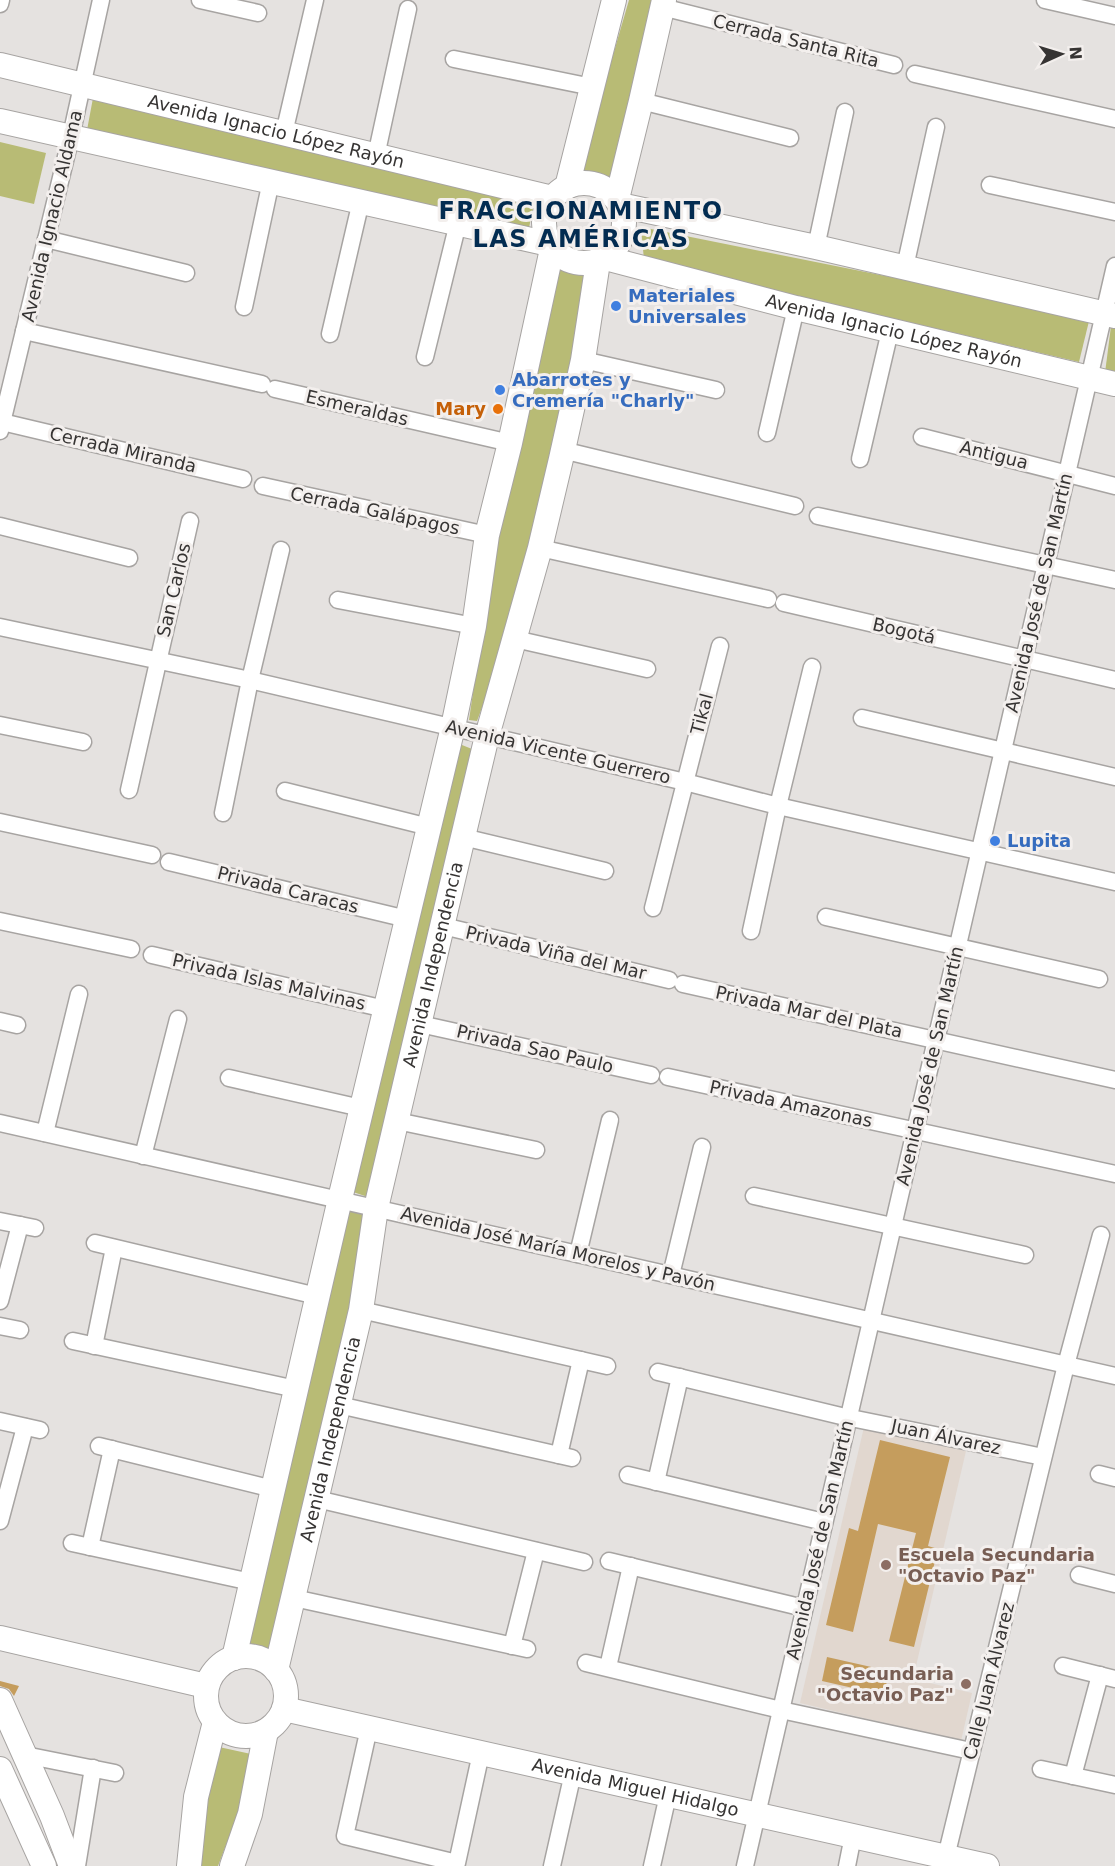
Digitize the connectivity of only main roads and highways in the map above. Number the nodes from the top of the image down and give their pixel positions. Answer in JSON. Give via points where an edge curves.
{"nodes":[{"id":1,"x":614,"y":0,"type":"edge"},
{"id":2,"x":663,"y":4,"type":"edge"},
{"id":3,"x":0,"y":65,"type":"edge"},
{"id":4,"x":0,"y":121,"type":"edge"},
{"id":5,"x":560,"y":193,"type":"junction"},
{"id":6,"x":618,"y":202,"type":"junction"},
{"id":7,"x":551,"y":246,"type":"junction"},
{"id":8,"x":601,"y":260,"type":"junction"},
{"id":9,"x":1109,"y":315,"type":"edge"},
{"id":10,"x":1115,"y":384,"type":"edge"},
{"id":11,"x":0,"y":1638,"type":"edge"},
{"id":12,"x":234,"y":1658,"type":"junction"},
{"id":13,"x":276,"y":1670,"type":"junction"},
{"id":14,"x":207,"y":1686,"type":"junction"},
{"id":15,"x":0,"y":1700,"type":"edge"},
{"id":16,"x":284,"y":1709,"type":"junction"},
{"id":17,"x":214,"y":1722,"type":"junction"},
{"id":18,"x":266,"y":1731,"type":"junction"},
{"id":19,"x":0,"y":1769,"type":"edge"},
{"id":20,"x":6,"y":1800,"type":"edge"},
{"id":21,"x":944,"y":1861,"type":"edge"},
{"id":22,"x":44,"y":1866,"type":"edge"},
{"id":23,"x":71,"y":1866,"type":"edge"},
{"id":24,"x":189,"y":1866,"type":"edge"},
{"id":25,"x":232,"y":1866,"type":"edge"},
{"id":26,"x":987,"y":1866,"type":"edge"}],
"edges":[{"from":1,"to":5,"type":"main road"},
{"from":2,"to":6,"type":"main road"},
{"from":3,"to":5,"type":"main road","name":"Avenida Ignacio López Rayón","via":[[376,156]]},
{"from":4,"to":7,"type":"main road"},
{"from":5,"to":6,"type":"main road","via":[[580,183],[594,184]]},
{"from":5,"to":7,"type":"main road","via":[[545,212],[544,228]]},
{"from":6,"to":8,"type":"main road","via":[[624,216],[621,240]]},
{"from":6,"to":9,"type":"main road"},
{"from":7,"to":8,"type":"main road","via":[[573,262]]},
{"from":7,"to":12,"type":"main road","name":"Avenida Independencia","via":[[487,535],[474,626],[453,727]]},
{"from":8,"to":10,"type":"main road","name":"Avenida Ignacio López Rayón"},
{"from":8,"to":13,"type":"main road","name":"Avenida Independencia","via":[[583,360],[540,548],[487,736],[376,1208],[361,1310]]},
{"from":11,"to":14,"type":"main road"},
{"from":12,"to":13,"type":"main road","via":[[264,1660]]},
{"from":12,"to":14,"type":"main road","via":[[221,1664]]},
{"from":13,"to":16,"type":"main road","via":[[285,1689]]},
{"from":14,"to":17,"type":"main road","via":[[206,1705]]},
{"from":15,"to":23,"type":"main road"},
{"from":16,"to":18,"type":"main road"},
{"from":16,"to":21,"type":"main road","name":"Avenida Miguel Hidalgo","via":[[853,1836]]},
{"from":17,"to":18,"type":"main road","via":[[239,1737],[253,1737]]},
{"from":17,"to":24,"type":"main road","via":[[196,1797]]},
{"from":18,"to":25,"type":"main road","via":[[250,1814]]},
{"from":19,"to":20,"type":"main road"},
{"from":20,"to":22,"type":"main road"},
{"from":21,"to":26,"type":"main road","name":"Avenida Miguel Hidalgo"}]}
